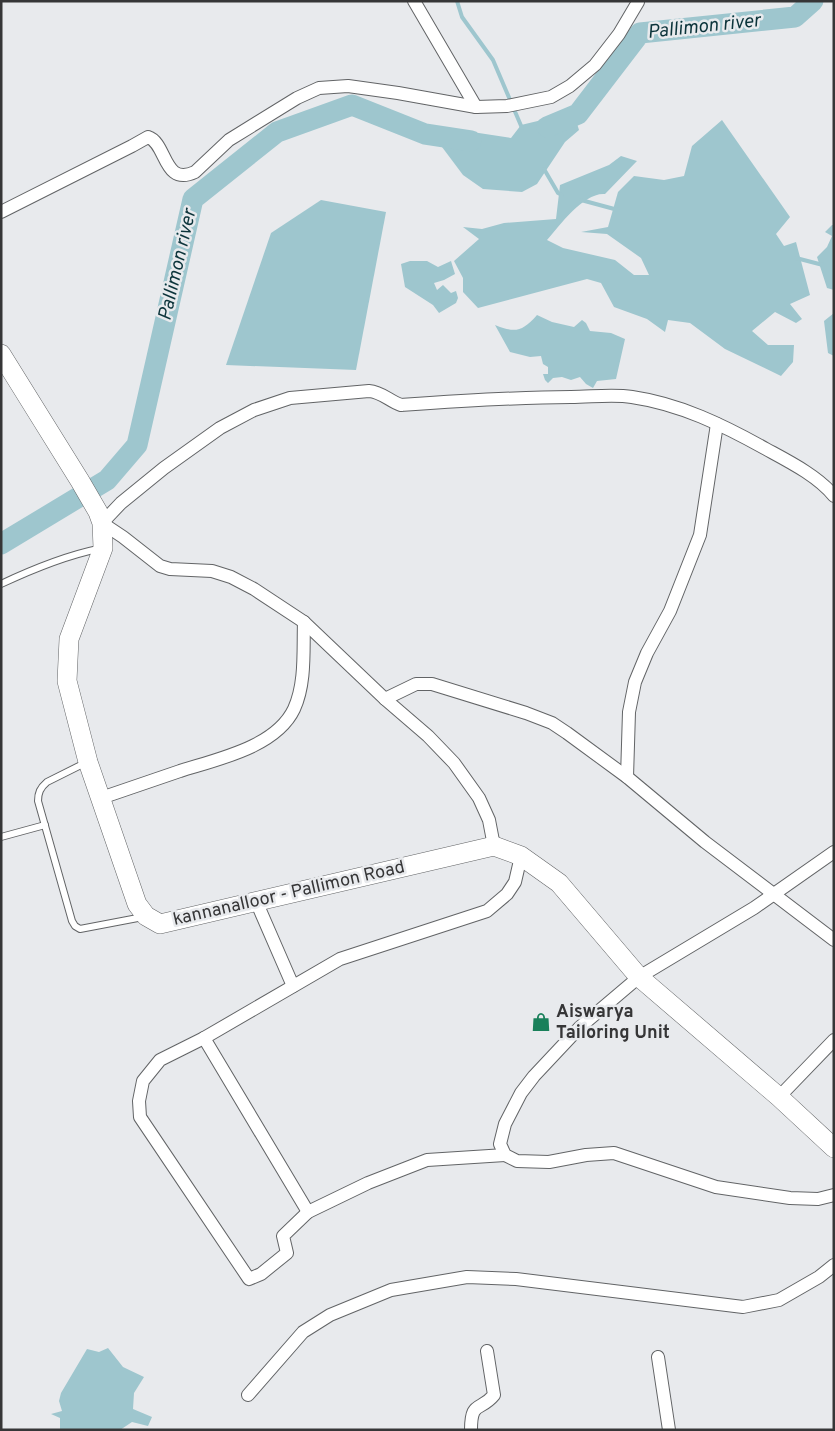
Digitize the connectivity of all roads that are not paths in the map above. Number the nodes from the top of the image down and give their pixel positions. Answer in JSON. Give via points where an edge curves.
{"nodes":[{"id":1,"x":414,"y":1,"type":"edge"},
{"id":2,"x":638,"y":2,"type":"edge"},
{"id":3,"x":476,"y":107,"type":"junction"},
{"id":4,"x":1,"y":212,"type":"edge"},
{"id":5,"x":1,"y":354,"type":"edge"},
{"id":6,"x":717,"y":424,"type":"junction"},
{"id":7,"x":834,"y":496,"type":"edge"},
{"id":8,"x":100,"y":518,"type":"junction"},
{"id":9,"x":103,"y":548,"type":"junction"},
{"id":10,"x":1,"y":584,"type":"edge"},
{"id":11,"x":304,"y":622,"type":"junction"},
{"id":12,"x":385,"y":699,"type":"junction"},
{"id":13,"x":88,"y":762,"type":"junction"},
{"id":14,"x":627,"y":777,"type":"junction"},
{"id":15,"x":101,"y":798,"type":"junction"},
{"id":16,"x":45,"y":825,"type":"junction"},
{"id":17,"x":1,"y":837,"type":"edge"},
{"id":18,"x":494,"y":846,"type":"junction"},
{"id":19,"x":834,"y":852,"type":"edge"},
{"id":20,"x":521,"y":856,"type":"junction"},
{"id":21,"x":773,"y":894,"type":"junction"},
{"id":22,"x":256,"y":901,"type":"junction"},
{"id":23,"x":146,"y":916,"type":"junction"},
{"id":24,"x":834,"y":940,"type":"edge"},
{"id":25,"x":639,"y":977,"type":"junction"},
{"id":26,"x":292,"y":986,"type":"junction"},
{"id":27,"x":204,"y":1038,"type":"junction"},
{"id":28,"x":834,"y":1040,"type":"edge"},
{"id":29,"x":780,"y":1098,"type":"junction"},
{"id":30,"x":834,"y":1148,"type":"edge"},
{"id":31,"x":505,"y":1155,"type":"junction"},
{"id":32,"x":834,"y":1195,"type":"edge"},
{"id":33,"x":308,"y":1212,"type":"junction"},
{"id":34,"x":834,"y":1265,"type":"edge"},
{"id":35,"x":487,"y":1351,"type":"dead end"},
{"id":36,"x":658,"y":1357,"type":"dead end"},
{"id":37,"x":248,"y":1395,"type":"dead end"},
{"id":38,"x":471,"y":1430,"type":"edge"},
{"id":39,"x":669,"y":1430,"type":"edge"}],
"edges":[{"from":1,"to":3,"type":"street"},
{"from":2,"to":3,"type":"street","via":[[595,65],[570,86],[551,98],[507,106]]},
{"from":3,"to":4,"type":"street","via":[[398,93],[320,88],[296,98],[229,140],[189,175],[172,170],[166,164],[159,145],[148,136]]},
{"from":5,"to":8,"type":"street","name":"kannanalloor - Pallimon Road"},
{"from":6,"to":7,"type":"street","via":[[792,463]]},
{"from":6,"to":8,"type":"street","via":[[698,414],[630,397],[520,397],[401,404],[369,391],[290,398],[254,410],[220,428]]},
{"from":6,"to":14,"type":"street","via":[[700,535],[670,611],[635,682],[629,712]]},
{"from":8,"to":9,"type":"street","name":"kannanalloor - Pallimon Road"},
{"from":8,"to":11,"type":"street","via":[[160,566],[212,571],[231,577]]},
{"from":9,"to":10,"type":"lane","via":[[47,563]]},
{"from":9,"to":13,"type":"street","name":"kannanalloor - Pallimon Road","via":[[70,639],[67,681]]},
{"from":11,"to":12,"type":"street"},
{"from":11,"to":15,"type":"street","via":[[301,688],[294,710],[278,730],[239,752]]},
{"from":12,"to":14,"type":"street","via":[[416,684],[432,684],[526,712],[568,733]]},
{"from":12,"to":18,"type":"street","via":[[428,736],[464,777],[489,820]]},
{"from":13,"to":15,"type":"street","name":"kannanalloor - Pallimon Road"},
{"from":13,"to":16,"type":"lane","via":[[41,786],[38,801]]},
{"from":14,"to":21,"type":"street"},
{"from":15,"to":23,"type":"street","name":"kannanalloor - Pallimon Road","via":[[137,904]]},
{"from":16,"to":17,"type":"lane"},
{"from":16,"to":23,"type":"lane","via":[[75,926],[80,929]]},
{"from":18,"to":20,"type":"street"},
{"from":18,"to":22,"type":"street","name":"kannanalloor - Pallimon Road"},
{"from":19,"to":21,"type":"street"},
{"from":20,"to":25,"type":"street","via":[[559,882]]},
{"from":20,"to":26,"type":"street","via":[[515,882],[508,894],[487,911],[340,959]]},
{"from":21,"to":24,"type":"street"},
{"from":21,"to":25,"type":"street"},
{"from":22,"to":23,"type":"street","name":"kannanalloor - Pallimon Road","via":[[160,924]]},
{"from":22,"to":26,"type":"street"},
{"from":25,"to":29,"type":"street"},
{"from":25,"to":31,"type":"street","via":[[580,1027],[534,1076],[505,1124],[500,1144]]},
{"from":26,"to":27,"type":"street"},
{"from":27,"to":33,"type":"street"},
{"from":27,"to":33,"type":"street","via":[[160,1060],[150,1070],[143,1081],[140,1117],[249,1279],[261,1274],[287,1253],[284,1236]]},
{"from":28,"to":29,"type":"street"},
{"from":29,"to":30,"type":"street"},
{"from":31,"to":32,"type":"street","via":[[517,1160],[549,1162],[614,1153],[716,1187],[790,1198],[818,1199]]},
{"from":31,"to":33,"type":"street","via":[[427,1160],[368,1182]]},
{"from":34,"to":37,"type":"street","via":[[779,1300],[743,1307],[516,1279],[466,1277],[391,1290],[330,1315],[303,1332]]},
{"from":35,"to":38,"type":"street","via":[[494,1396],[472,1413]]},
{"from":36,"to":39,"type":"street"}]}
